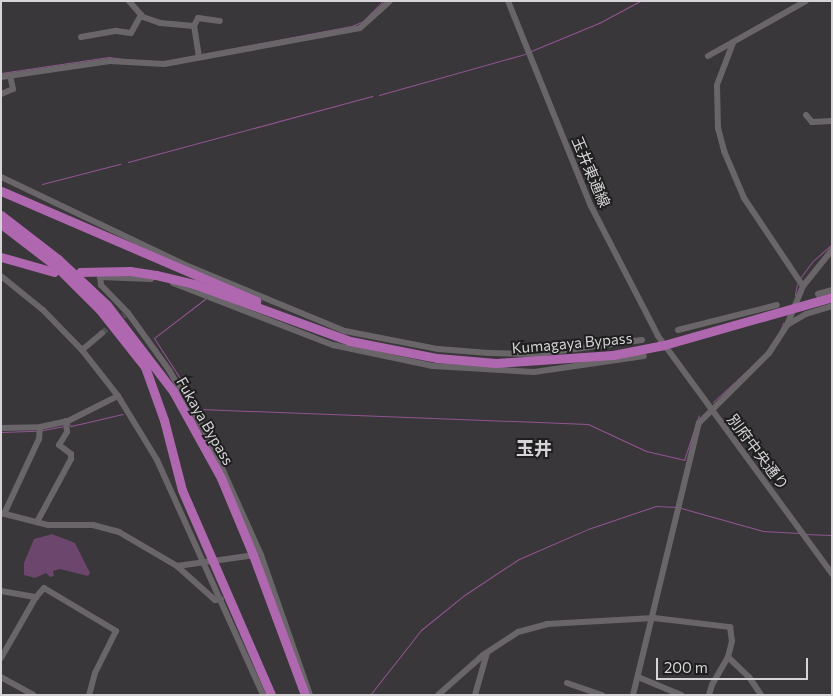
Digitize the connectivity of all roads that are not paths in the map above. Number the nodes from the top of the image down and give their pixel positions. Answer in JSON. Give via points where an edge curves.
{"nodes":[{"id":1,"x":129,"y":1,"type":"edge"},
{"id":2,"x":390,"y":1,"type":"edge"},
{"id":3,"x":508,"y":1,"type":"edge"},
{"id":4,"x":806,"y":1,"type":"edge"},
{"id":5,"x":141,"y":15,"type":"junction"},
{"id":6,"x":220,"y":21,"type":"dead end"},
{"id":7,"x":194,"y":26,"type":"junction"},
{"id":8,"x":81,"y":37,"type":"dead end"},
{"id":9,"x":733,"y":43,"type":"junction"},
{"id":10,"x":198,"y":55,"type":"junction"},
{"id":11,"x":708,"y":56,"type":"dead end"},
{"id":12,"x":10,"y":75,"type":"junction"},
{"id":13,"x":1,"y":77,"type":"edge"},
{"id":14,"x":1,"y":94,"type":"edge"},
{"id":15,"x":806,"y":115,"type":"dead end"},
{"id":16,"x":832,"y":121,"type":"edge"},
{"id":17,"x":1,"y":177,"type":"edge"},
{"id":18,"x":1,"y":191,"type":"edge"},
{"id":19,"x":1,"y":215,"type":"edge"},
{"id":20,"x":1,"y":224,"type":"edge"},
{"id":21,"x":832,"y":250,"type":"edge"},
{"id":22,"x":1,"y":256,"type":"edge"},
{"id":23,"x":182,"y":266,"type":"junction"},
{"id":24,"x":54,"y":272,"type":"dead end"},
{"id":25,"x":80,"y":272,"type":"dead end"},
{"id":26,"x":100,"y":274,"type":"junction"},
{"id":27,"x":1,"y":276,"type":"edge"},
{"id":28,"x":170,"y":280,"type":"junction"},
{"id":29,"x":803,"y":286,"type":"junction"},
{"id":30,"x":832,"y":290,"type":"edge"},
{"id":31,"x":818,"y":294,"type":"dead end"},
{"id":32,"x":832,"y":297,"type":"edge"},
{"id":33,"x":778,"y":305,"type":"dead end"},
{"id":34,"x":832,"y":306,"type":"edge"},
{"id":35,"x":796,"y":307,"type":"junction"},
{"id":36,"x":750,"y":320,"type":"junction"},
{"id":37,"x":787,"y":325,"type":"junction"},
{"id":38,"x":312,"y":327,"type":"junction"},
{"id":39,"x":678,"y":330,"type":"dead end"},
{"id":40,"x":102,"y":334,"type":"tunnel mouth"},
{"id":41,"x":642,"y":340,"type":"dead end"},
{"id":42,"x":664,"y":345,"type":"junction"},
{"id":43,"x":82,"y":350,"type":"junction"},
{"id":44,"x":644,"y":356,"type":"dead end"},
{"id":45,"x":436,"y":358,"type":"junction"},
{"id":46,"x":537,"y":358,"type":"junction"},
{"id":47,"x":538,"y":372,"type":"junction"},
{"id":48,"x":118,"y":396,"type":"junction"},
{"id":49,"x":710,"y":408,"type":"junction"},
{"id":50,"x":66,"y":422,"type":"junction"},
{"id":51,"x":1,"y":428,"type":"edge"},
{"id":52,"x":40,"y":429,"type":"junction"},
{"id":53,"x":3,"y":514,"type":"edge"},
{"id":54,"x":37,"y":522,"type":"junction"},
{"id":55,"x":257,"y":555,"type":"junction"},
{"id":56,"x":214,"y":561,"type":"junction"},
{"id":57,"x":204,"y":562,"type":"junction"},
{"id":58,"x":177,"y":566,"type":"junction"},
{"id":59,"x":831,"y":572,"type":"edge"},
{"id":60,"x":1,"y":591,"type":"edge"},
{"id":61,"x":36,"y":598,"type":"junction"},
{"id":62,"x":221,"y":599,"type":"junction"},
{"id":63,"x":654,"y":618,"type":"junction"},
{"id":64,"x":487,"y":652,"type":"junction"},
{"id":65,"x":728,"y":657,"type":"junction"},
{"id":66,"x":1,"y":658,"type":"edge"},
{"id":67,"x":1,"y":677,"type":"edge"},
{"id":68,"x":638,"y":677,"type":"junction"},
{"id":69,"x":567,"y":683,"type":"dead end"},
{"id":70,"x":33,"y":695,"type":"edge"},
{"id":71,"x":88,"y":695,"type":"edge"},
{"id":72,"x":263,"y":695,"type":"edge"},
{"id":73,"x":271,"y":695,"type":"edge"},
{"id":74,"x":304,"y":695,"type":"edge"},
{"id":75,"x":310,"y":695,"type":"edge"},
{"id":76,"x":438,"y":695,"type":"edge"},
{"id":77,"x":475,"y":695,"type":"edge"},
{"id":78,"x":602,"y":695,"type":"edge"},
{"id":79,"x":633,"y":695,"type":"edge"},
{"id":80,"x":681,"y":695,"type":"edge"},
{"id":81,"x":710,"y":695,"type":"edge"},
{"id":82,"x":761,"y":695,"type":"edge"}],
"edges":[{"from":1,"to":5,"type":"street"},
{"from":2,"to":10,"type":"street","via":[[360,28]]},
{"from":3,"to":42,"type":"street","name":"玉井東通線","via":[[591,206]]},
{"from":4,"to":9,"type":"street"},
{"from":5,"to":7,"type":"street","via":[[160,23]]},
{"from":5,"to":8,"type":"street","via":[[131,33],[116,31]]},
{"from":6,"to":7,"type":"street","via":[[198,18]]},
{"from":7,"to":10,"type":"street"},
{"from":9,"to":11,"type":"street"},
{"from":9,"to":29,"type":"street","via":[[717,85],[718,128],[724,151],[744,198]]},
{"from":10,"to":12,"type":"street","via":[[149,65],[110,61]]},
{"from":12,"to":13,"type":"street"},
{"from":12,"to":14,"type":"street","via":[[13,89]]},
{"from":15,"to":16,"type":"street","via":[[812,122]]},
{"from":17,"to":23,"type":"street"},
{"from":18,"to":23,"type":"highway"},
{"from":19,"to":55,"type":"highway","name":"Fukaya Bypass","via":[[58,259],[107,305],[139,343],[200,435]]},
{"from":20,"to":56,"type":"highway","name":"Fukaya Bypass","via":[[57,267],[100,310],[145,367],[164,420],[182,490]]},
{"from":21,"to":29,"type":"street"},
{"from":22,"to":24,"type":"highway"},
{"from":23,"to":38,"type":"highway"},
{"from":23,"to":45,"type":"street","via":[[345,331]]},
{"from":25,"to":26,"type":"highway"},
{"from":26,"to":28,"type":"highway","via":[[130,271]]},
{"from":26,"to":55,"type":"street","via":[[101,285],[169,370],[204,429]]},
{"from":27,"to":43,"type":"street","via":[[43,310]]},
{"from":28,"to":38,"type":"highway"},
{"from":28,"to":45,"type":"street","via":[[333,345]]},
{"from":29,"to":35,"type":"street"},
{"from":30,"to":31,"type":"street"},
{"from":32,"to":35,"type":"highway","name":"Kumagaya Bypass"},
{"from":33,"to":36,"type":"street"},
{"from":34,"to":37,"type":"street","via":[[806,314]]},
{"from":35,"to":36,"type":"highway","name":"Kumagaya Bypass"},
{"from":35,"to":37,"type":"street"},
{"from":36,"to":39,"type":"street"},
{"from":36,"to":42,"type":"highway","name":"Kumagaya Bypass"},
{"from":37,"to":49,"type":"street","via":[[760,363]]},
{"from":38,"to":45,"type":"highway","name":"Kumagaya Bypass","via":[[350,341]]},
{"from":40,"to":43,"type":"street"},
{"from":41,"to":46,"type":"street"},
{"from":42,"to":46,"type":"highway","name":"Kumagaya Bypass","via":[[613,355]]},
{"from":42,"to":49,"type":"street","name":"別府中央通り"},
{"from":43,"to":48,"type":"street"},
{"from":44,"to":47,"type":"street"},
{"from":45,"to":46,"type":"highway","name":"Kumagaya Bypass","via":[[496,363]]},
{"from":45,"to":47,"type":"street"},
{"from":46,"to":47,"type":"street"},
{"from":48,"to":50,"type":"street"},
{"from":48,"to":57,"type":"street","via":[[157,460]]},
{"from":49,"to":59,"type":"street","name":"別府中央通り"},
{"from":49,"to":63,"type":"street","via":[[699,422]]},
{"from":50,"to":52,"type":"street"},
{"from":50,"to":54,"type":"street","via":[[67,432],[59,445],[71,454],[71,459]]},
{"from":51,"to":52,"type":"street"},
{"from":52,"to":53,"type":"street"},
{"from":53,"to":54,"type":"street"},
{"from":54,"to":58,"type":"street","via":[[92,526],[119,532]]},
{"from":55,"to":56,"type":"street"},
{"from":55,"to":74,"type":"highway","name":"Fukaya Bypass"},
{"from":55,"to":75,"type":"street"},
{"from":56,"to":57,"type":"street"},
{"from":56,"to":73,"type":"highway","name":"Fukaya Bypass"},
{"from":57,"to":58,"type":"street"},
{"from":57,"to":62,"type":"street"},
{"from":58,"to":62,"type":"street","via":[[215,600]]},
{"from":60,"to":61,"type":"street"},
{"from":61,"to":66,"type":"street"},
{"from":61,"to":71,"type":"street","via":[[44,588],[116,631],[95,672]]},
{"from":62,"to":72,"type":"street"},
{"from":63,"to":64,"type":"street","via":[[546,624],[518,632]]},
{"from":63,"to":65,"type":"street","via":[[730,627],[732,641]]},
{"from":63,"to":68,"type":"street"},
{"from":64,"to":76,"type":"street"},
{"from":64,"to":77,"type":"street"},
{"from":65,"to":81,"type":"street"},
{"from":65,"to":82,"type":"street","via":[[749,677]]},
{"from":67,"to":70,"type":"street"},
{"from":68,"to":79,"type":"street"},
{"from":68,"to":80,"type":"street"},
{"from":69,"to":78,"type":"street"}]}
